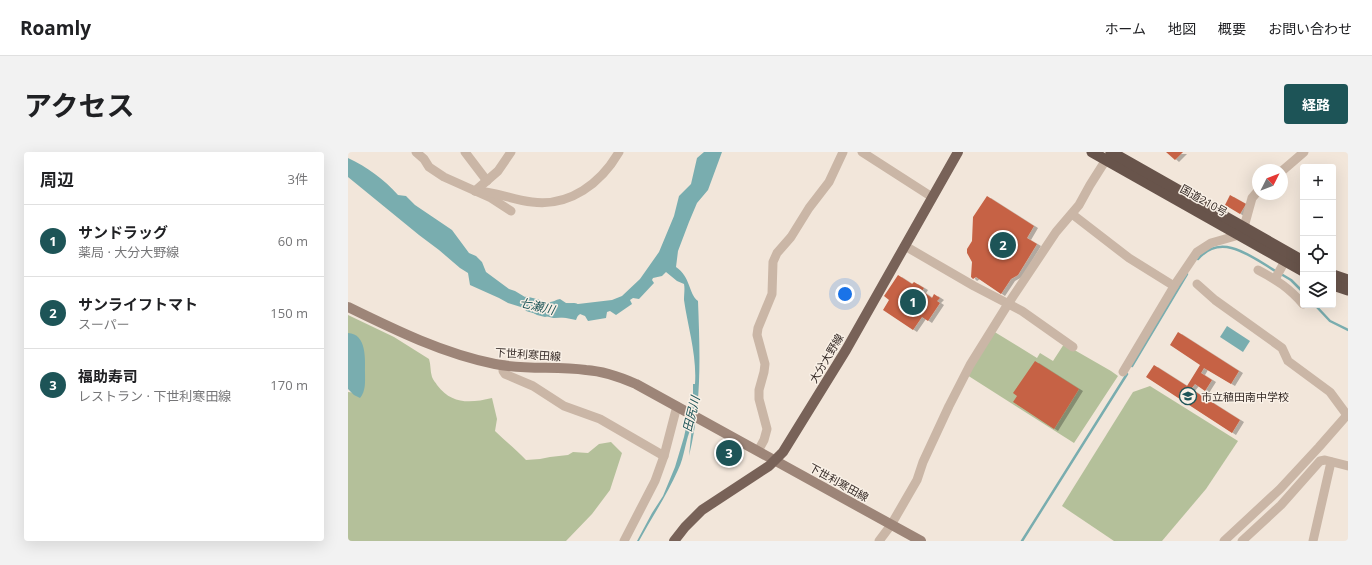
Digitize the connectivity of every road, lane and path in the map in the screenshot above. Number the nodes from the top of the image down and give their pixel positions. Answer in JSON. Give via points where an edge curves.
{"nodes":[{"id":1,"x":416,"y":152,"type":"edge"},
{"id":2,"x":466,"y":152,"type":"edge"},
{"id":3,"x":511,"y":152,"type":"edge"},
{"id":4,"x":619,"y":152,"type":"edge"},
{"id":5,"x":844,"y":152,"type":"edge"},
{"id":6,"x":862,"y":152,"type":"edge"},
{"id":7,"x":958,"y":152,"type":"edge"},
{"id":8,"x":1092,"y":152,"type":"edge"},
{"id":9,"x":1304,"y":152,"type":"edge"},
{"id":10,"x":1110,"y":154,"type":"edge"},
{"id":11,"x":1288,"y":165,"type":"edge"},
{"id":12,"x":487,"y":181,"type":"junction"},
{"id":13,"x":475,"y":191,"type":"junction"},
{"id":14,"x":932,"y":197,"type":"junction"},
{"id":15,"x":1252,"y":198,"type":"edge"},
{"id":16,"x":511,"y":211,"type":"dead end"},
{"id":17,"x":1072,"y":214,"type":"junction"},
{"id":18,"x":1242,"y":231,"type":"junction"},
{"id":19,"x":905,"y":246,"type":"junction"},
{"id":20,"x":1300,"y":260,"type":"edge"},
{"id":21,"x":1258,"y":270,"type":"dead end"},
{"id":22,"x":1279,"y":271,"type":"junction"},
{"id":23,"x":1300,"y":271,"type":"edge"},
{"id":24,"x":1336,"y":276,"type":"edge"},
{"id":25,"x":1348,"y":280,"type":"edge"},
{"id":26,"x":1197,"y":284,"type":"dead end"},
{"id":27,"x":1174,"y":286,"type":"junction"},
{"id":28,"x":1336,"y":286,"type":"edge"},
{"id":29,"x":1348,"y":290,"type":"edge"},
{"id":30,"x":1300,"y":301,"type":"edge"},
{"id":31,"x":1008,"y":304,"type":"junction"},
{"id":32,"x":348,"y":307,"type":"edge"},
{"id":33,"x":1073,"y":347,"type":"dead end"},
{"id":34,"x":504,"y":365,"type":"junction"},
{"id":35,"x":1123,"y":372,"type":"dead end"},
{"id":36,"x":680,"y":408,"type":"junction"},
{"id":37,"x":1347,"y":414,"type":"edge"},
{"id":38,"x":758,"y":451,"type":"junction"},
{"id":39,"x":664,"y":456,"type":"junction"},
{"id":40,"x":775,"y":461,"type":"junction"},
{"id":41,"x":1330,"y":462,"type":"junction"},
{"id":42,"x":1348,"y":466,"type":"edge"},
{"id":43,"x":891,"y":525,"type":"junction"},
{"id":44,"x":624,"y":541,"type":"edge"},
{"id":45,"x":674,"y":541,"type":"edge"},
{"id":46,"x":879,"y":541,"type":"edge"},
{"id":47,"x":921,"y":541,"type":"edge"},
{"id":48,"x":1224,"y":541,"type":"edge"},
{"id":49,"x":1242,"y":541,"type":"edge"},
{"id":50,"x":1313,"y":541,"type":"edge"}],
"edges":[{"from":1,"to":13,"type":"street","via":[[430,168]]},
{"from":2,"to":12,"type":"street"},
{"from":3,"to":12,"type":"street","via":[[502,168]]},
{"from":4,"to":13,"type":"street","via":[[608,170],[596,182],[560,201],[531,202],[486,191]]},
{"from":5,"to":38,"type":"street","via":[[829,182],[772,262],[772,294],[757,331],[765,364],[759,399],[767,429]]},
{"from":6,"to":14,"type":"street"},
{"from":7,"to":14,"type":"main road","name":"大分大野線"},
{"from":8,"to":10,"type":"highway","name":"国道210号"},
{"from":9,"to":11,"type":"street"},
{"from":10,"to":17,"type":"street"},
{"from":10,"to":18,"type":"highway","name":"国道210号"},
{"from":12,"to":13,"type":"street"},
{"from":13,"to":16,"type":"street"},
{"from":14,"to":19,"type":"main road","name":"大分大野線"},
{"from":15,"to":18,"type":"street"},
{"from":17,"to":27,"type":"street","via":[[1129,258]]},
{"from":17,"to":31,"type":"street","via":[[1063,222]]},
{"from":18,"to":20,"type":"highway","name":"国道210号"},
{"from":18,"to":22,"type":"highway","name":"国道210号"},
{"from":18,"to":27,"type":"street","via":[[1202,248]]},
{"from":19,"to":31,"type":"street"},
{"from":19,"to":40,"type":"main road","name":"大分大野線","via":[[827,381]]},
{"from":21,"to":22,"type":"street"},
{"from":22,"to":23,"type":"highway","name":"国道210号"},
{"from":22,"to":30,"type":"street","via":[[1287,288]]},
{"from":24,"to":25,"type":"highway"},
{"from":26,"to":37,"type":"street","via":[[1215,300],[1281,346],[1288,361],[1330,392]]},
{"from":27,"to":35,"type":"street"},
{"from":28,"to":29,"type":"highway"},
{"from":31,"to":33,"type":"street"},
{"from":31,"to":43,"type":"street","via":[[968,370],[923,462],[917,480]]},
{"from":32,"to":34,"type":"main road","name":"下世利寒田線","via":[[454,353]]},
{"from":34,"to":36,"type":"main road","name":"下世利寒田線","via":[[601,372],[639,385]]},
{"from":34,"to":39,"type":"street","via":[[505,374],[533,386],[564,406],[600,419]]},
{"from":36,"to":38,"type":"main road","name":"下世利寒田線"},
{"from":36,"to":39,"type":"street"},
{"from":37,"to":48,"type":"street","via":[[1280,489]]},
{"from":38,"to":40,"type":"main road","name":"下世利寒田線"},
{"from":39,"to":44,"type":"street","via":[[655,481]]},
{"from":40,"to":43,"type":"main road","name":"下世利寒田線"},
{"from":40,"to":45,"type":"main road","name":"大分大野線","via":[[702,510]]},
{"from":41,"to":42,"type":"street"},
{"from":41,"to":49,"type":"street","via":[[1325,460],[1316,464],[1282,505]]},
{"from":41,"to":50,"type":"street"},
{"from":43,"to":46,"type":"street"},
{"from":43,"to":47,"type":"main road","name":"下世利寒田線"}]}
